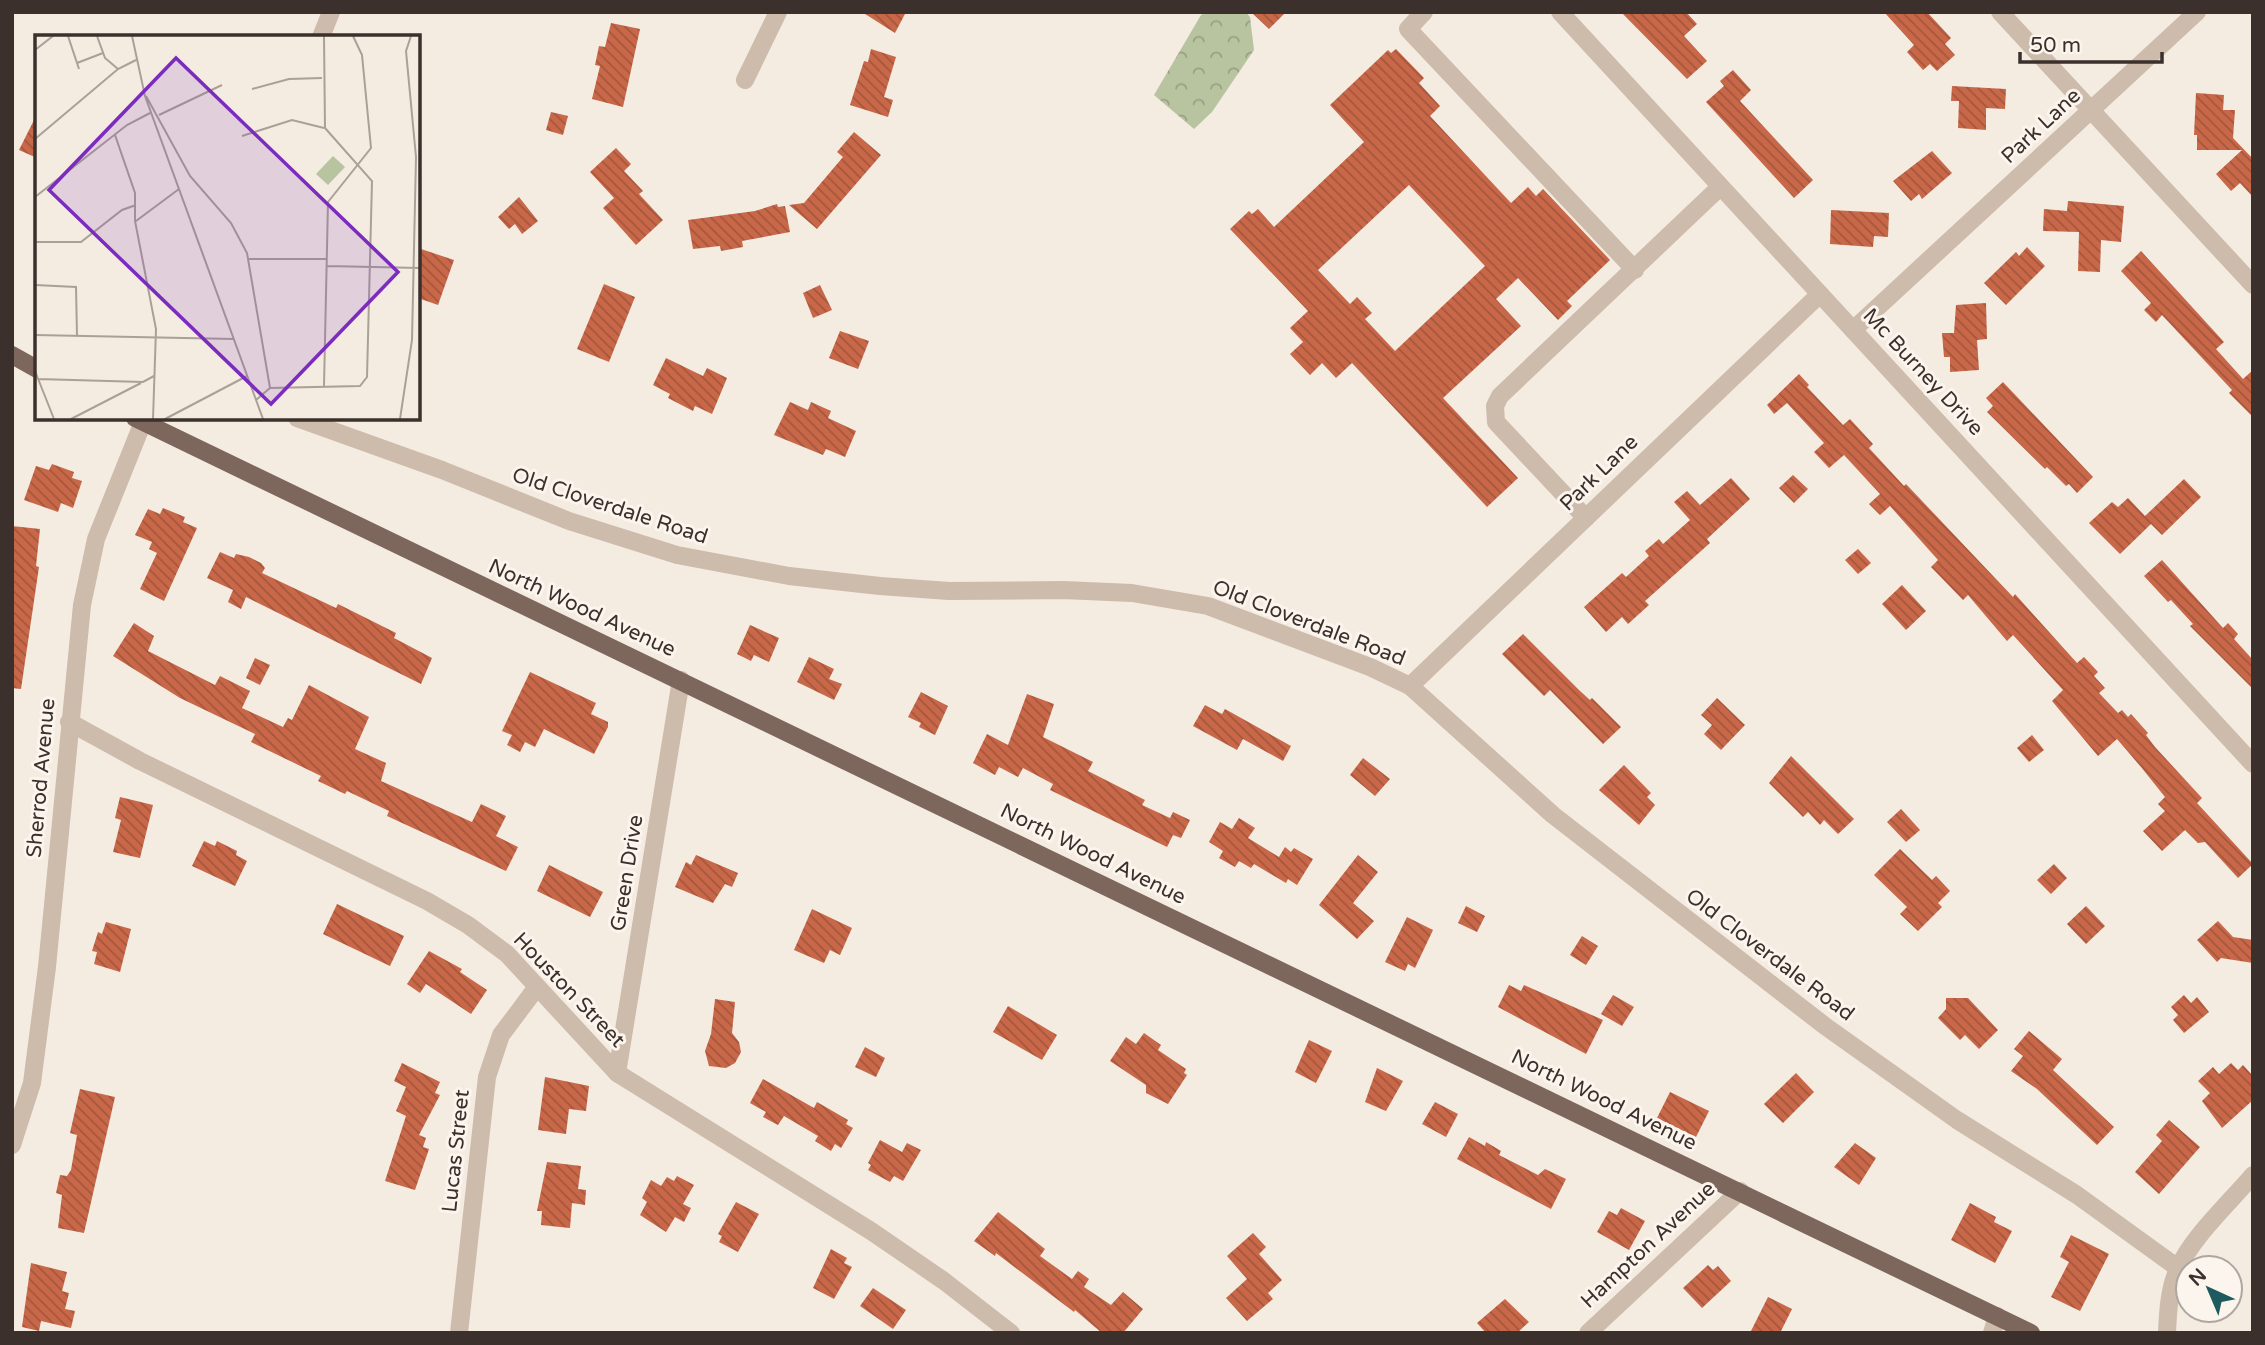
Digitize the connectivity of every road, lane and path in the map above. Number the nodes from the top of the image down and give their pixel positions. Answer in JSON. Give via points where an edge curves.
{"nodes":[{"id":1,"x":331,"y":12,"type":"edge"},
{"id":2,"x":778,"y":12,"type":"edge"},
{"id":3,"x":1424,"y":12,"type":"edge"},
{"id":4,"x":1560,"y":12,"type":"edge"},
{"id":5,"x":2000,"y":12,"type":"edge"},
{"id":6,"x":2197,"y":12,"type":"edge"},
{"id":7,"x":322,"y":35,"type":"edge"},
{"id":8,"x":745,"y":80,"type":"dead end"},
{"id":9,"x":2092,"y":111,"type":"junction"},
{"id":10,"x":1720,"y":187,"type":"junction"},
{"id":11,"x":1635,"y":270,"type":"junction"},
{"id":12,"x":2253,"y":285,"type":"edge"},
{"id":13,"x":1820,"y":294,"type":"junction"},
{"id":14,"x":1853,"y":330,"type":"junction"},
{"id":15,"x":139,"y":420,"type":"edge"},
{"id":16,"x":302,"y":420,"type":"edge"},
{"id":17,"x":1586,"y":518,"type":"junction"},
{"id":18,"x":681,"y":680,"type":"junction"},
{"id":19,"x":1410,"y":686,"type":"junction"},
{"id":20,"x":69,"y":722,"type":"junction"},
{"id":21,"x":2253,"y":764,"type":"edge"},
{"id":22,"x":537,"y":987,"type":"junction"},
{"id":23,"x":617,"y":1073,"type":"junction"},
{"id":24,"x":12,"y":1145,"type":"edge"},
{"id":25,"x":2253,"y":1175,"type":"edge"},
{"id":26,"x":1740,"y":1191,"type":"junction"},
{"id":27,"x":2188,"y":1254,"type":"edge"},
{"id":28,"x":2174,"y":1265,"type":"edge"},
{"id":29,"x":2174,"y":1283,"type":"edge"},
{"id":30,"x":1995,"y":1324,"type":"edge"},
{"id":31,"x":459,"y":1333,"type":"edge"},
{"id":32,"x":1011,"y":1333,"type":"edge"},
{"id":33,"x":1588,"y":1333,"type":"edge"},
{"id":34,"x":2031,"y":1333,"type":"edge"},
{"id":35,"x":2167,"y":1333,"type":"edge"}],
"edges":[{"from":1,"to":7,"type":"street"},
{"from":2,"to":8,"type":"street"},
{"from":3,"to":11,"type":"street","via":[[1408,29]]},
{"from":4,"to":10,"type":"street","name":"Mc Burney Drive"},
{"from":5,"to":9,"type":"street"},
{"from":6,"to":9,"type":"street","name":"Park Lane"},
{"from":9,"to":12,"type":"street"},
{"from":9,"to":14,"type":"street","name":"Park Lane"},
{"from":10,"to":11,"type":"street"},
{"from":10,"to":13,"type":"street","name":"Mc Burney Drive"},
{"from":11,"to":17,"type":"street","via":[[1500,396],[1495,406],[1496,422]]},
{"from":13,"to":14,"type":"street","name":"Mc Burney Drive"},
{"from":13,"to":17,"type":"street","name":"Park Lane"},
{"from":14,"to":21,"type":"street","name":"Mc Burney Drive"},
{"from":15,"to":18,"type":"main road","name":"North Wood Avenue"},
{"from":15,"to":20,"type":"street","name":"Sherrod Avenue","via":[[96,539],[80,616]]},
{"from":16,"to":19,"type":"street","name":"Old Cloverdale Road","via":[[569,520],[677,555],[789,576],[880,586],[948,591],[1109,591],[1208,606]]},
{"from":17,"to":19,"type":"street","name":"Park Lane"},
{"from":18,"to":23,"type":"street","name":"Green Drive"},
{"from":18,"to":26,"type":"main road","name":"North Wood Avenue"},
{"from":19,"to":28,"type":"street","name":"Old Cloverdale Road","via":[[1553,815],[1825,1026]]},
{"from":20,"to":22,"type":"street","name":"Houston Street","via":[[427,901],[507,954]]},
{"from":20,"to":24,"type":"street","name":"Sherrod Avenue","via":[[47,967],[33,1070]]},
{"from":22,"to":23,"type":"street","name":"Houston Street"},
{"from":22,"to":31,"type":"street","name":"Lucas Street","via":[[501,1035],[487,1077]]},
{"from":23,"to":32,"type":"street","name":"Houston Street","via":[[871,1231]]},
{"from":25,"to":27,"type":"street"},
{"from":26,"to":30,"type":"main road","name":"North Wood Avenue"},
{"from":26,"to":33,"type":"street","name":"Hampton Avenue"},
{"from":29,"to":35,"type":"street"},
{"from":30,"to":34,"type":"main road","name":"North Wood Avenue"}]}
